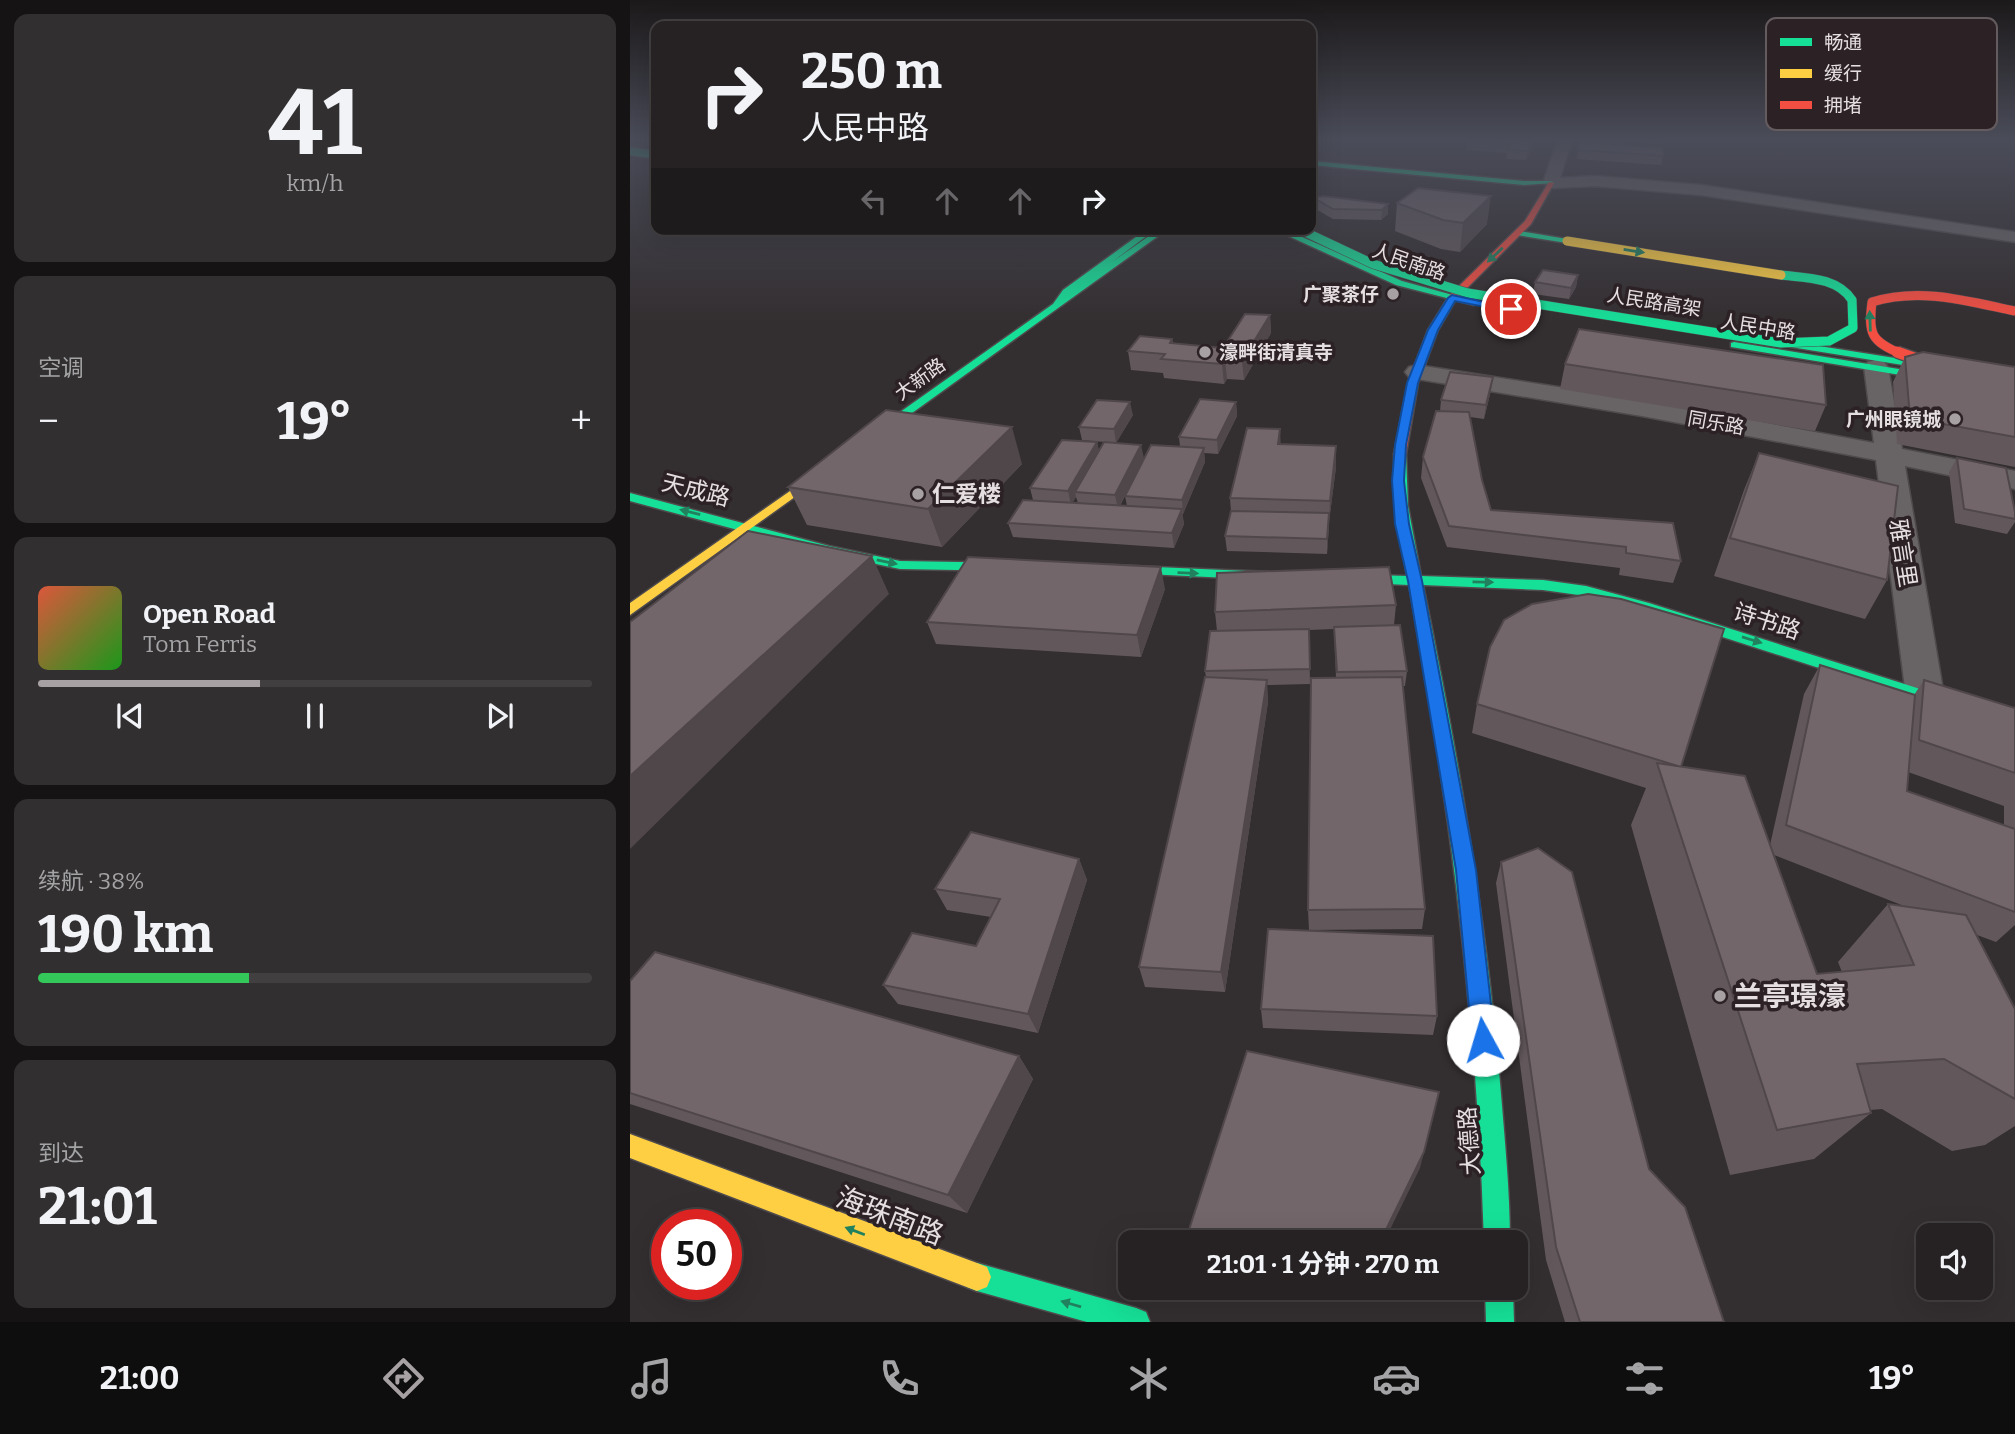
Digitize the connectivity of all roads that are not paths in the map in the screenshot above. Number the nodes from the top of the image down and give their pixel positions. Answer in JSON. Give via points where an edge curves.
{"nodes":[{"id":1,"x":1540,"y":201,"type":"edge"},
{"id":2,"x":1772,"y":201,"type":"edge"},
{"id":3,"x":1316,"y":229,"type":"edge"},
{"id":4,"x":1519,"y":233,"type":"junction"},
{"id":5,"x":1144,"y":235,"type":"edge"},
{"id":6,"x":1156,"y":235,"type":"edge"},
{"id":7,"x":1290,"y":235,"type":"edge"},
{"id":8,"x":1311,"y":235,"type":"edge"},
{"id":9,"x":2015,"y":237,"type":"edge"},
{"id":10,"x":1464,"y":285,"type":"junction"},
{"id":11,"x":1452,"y":298,"type":"junction"},
{"id":12,"x":1054,"y":309,"type":"junction"},
{"id":13,"x":2015,"y":311,"type":"edge"},
{"id":14,"x":1781,"y":342,"type":"junction"},
{"id":15,"x":1876,"y":368,"type":"junction"},
{"id":16,"x":1942,"y":368,"type":"junction"},
{"id":17,"x":1417,"y":372,"type":"junction"},
{"id":18,"x":2015,"y":372,"type":"edge"},
{"id":19,"x":2015,"y":380,"type":"edge"},
{"id":20,"x":2015,"y":391,"type":"edge"},
{"id":21,"x":1888,"y":453,"type":"junction"},
{"id":22,"x":2015,"y":480,"type":"edge"},
{"id":23,"x":630,"y":497,"type":"edge"},
{"id":24,"x":750,"y":527,"type":"junction"},
{"id":25,"x":1030,"y":566,"type":"edge"},
{"id":26,"x":1097,"y":569,"type":"edge"},
{"id":27,"x":1284,"y":576,"type":"edge"},
{"id":28,"x":1324,"y":578,"type":"edge"},
{"id":29,"x":1415,"y":581,"type":"junction"},
{"id":30,"x":630,"y":610,"type":"edge"},
{"id":31,"x":1925,"y":696,"type":"junction"},
{"id":32,"x":2015,"y":725,"type":"edge"},
{"id":33,"x":630,"y":1146,"type":"edge"},
{"id":34,"x":1497,"y":1230,"type":"edge"},
{"id":35,"x":1499,"y":1300,"type":"edge"},
{"id":36,"x":1136,"y":1322,"type":"edge"},
{"id":37,"x":1500,"y":1322,"type":"edge"}],
"edges":[{"from":1,"to":4,"type":"main road","name":"大德路"},
{"from":2,"to":9,"type":"street"},
{"from":3,"to":10,"type":"main road","name":"人民南路","via":[[1390,263]]},
{"from":4,"to":10,"type":"main road","name":"大德路","one_way":true},
{"from":4,"to":14,"type":"main road","one_way":true,"bridge":true,"via":[[1802,277],[1838,287],[1852,297],[1853,328],[1844,336],[1815,343]]},
{"from":5,"to":12,"type":"main road","via":[[1066,292]]},
{"from":6,"to":12,"type":"main road","name":"大新路"},
{"from":7,"to":11,"type":"main road","name":"人民南路","via":[[1386,278]]},
{"from":8,"to":14,"type":"main road","name":"人民路高架","bridge":true,"via":[[1373,264],[1468,293]]},
{"from":10,"to":11,"type":"main road","name":"大德路"},
{"from":10,"to":18,"type":"main road","name":"人民中路"},
{"from":11,"to":15,"type":"main road","name":"人民中路"},
{"from":11,"to":17,"type":"main road","name":"大德路"},
{"from":12,"to":24,"type":"main road","name":"大新路"},
{"from":16,"to":13,"type":"main road","one_way":true,"bridge":true,"via":[[1905,356],[1873,338],[1872,302],[1903,295]]},
{"from":14,"to":16,"type":"main road","name":"人民路高架","bridge":true},
{"from":15,"to":20,"type":"main road","name":"人民中路"},
{"from":15,"to":21,"type":"street","name":"雅言里"},
{"from":16,"to":19,"type":"main road","name":"人民路高架"},
{"from":17,"to":21,"type":"street","name":"同乐路"},
{"from":17,"to":29,"type":"main road","name":"大德路","via":[[1406,414],[1398,481]]},
{"from":21,"to":22,"type":"street","name":"同乐路"},
{"from":21,"to":31,"type":"street","name":"雅言里"},
{"from":24,"to":23,"type":"main road","name":"天成路","one_way":true},
{"from":24,"to":25,"type":"main road","name":"天成路","one_way":true,"via":[[900,565]]},
{"from":24,"to":30,"type":"main road","name":"大新路"},
{"from":26,"to":27,"type":"main road","one_way":true},
{"from":28,"to":29,"type":"main road","name":"诗书路"},
{"from":29,"to":31,"type":"main road","name":"诗书路","one_way":true,"via":[[1494,582],[1586,591]]},
{"from":29,"to":34,"type":"main road","name":"大德路","via":[[1466,870],[1494,1147]]},
{"from":31,"to":32,"type":"main road","name":"诗书路"},
{"from":36,"to":33,"type":"main road","name":"海珠南路","one_way":true,"via":[[983,1279]]},
{"from":35,"to":37,"type":"main road"}]}
